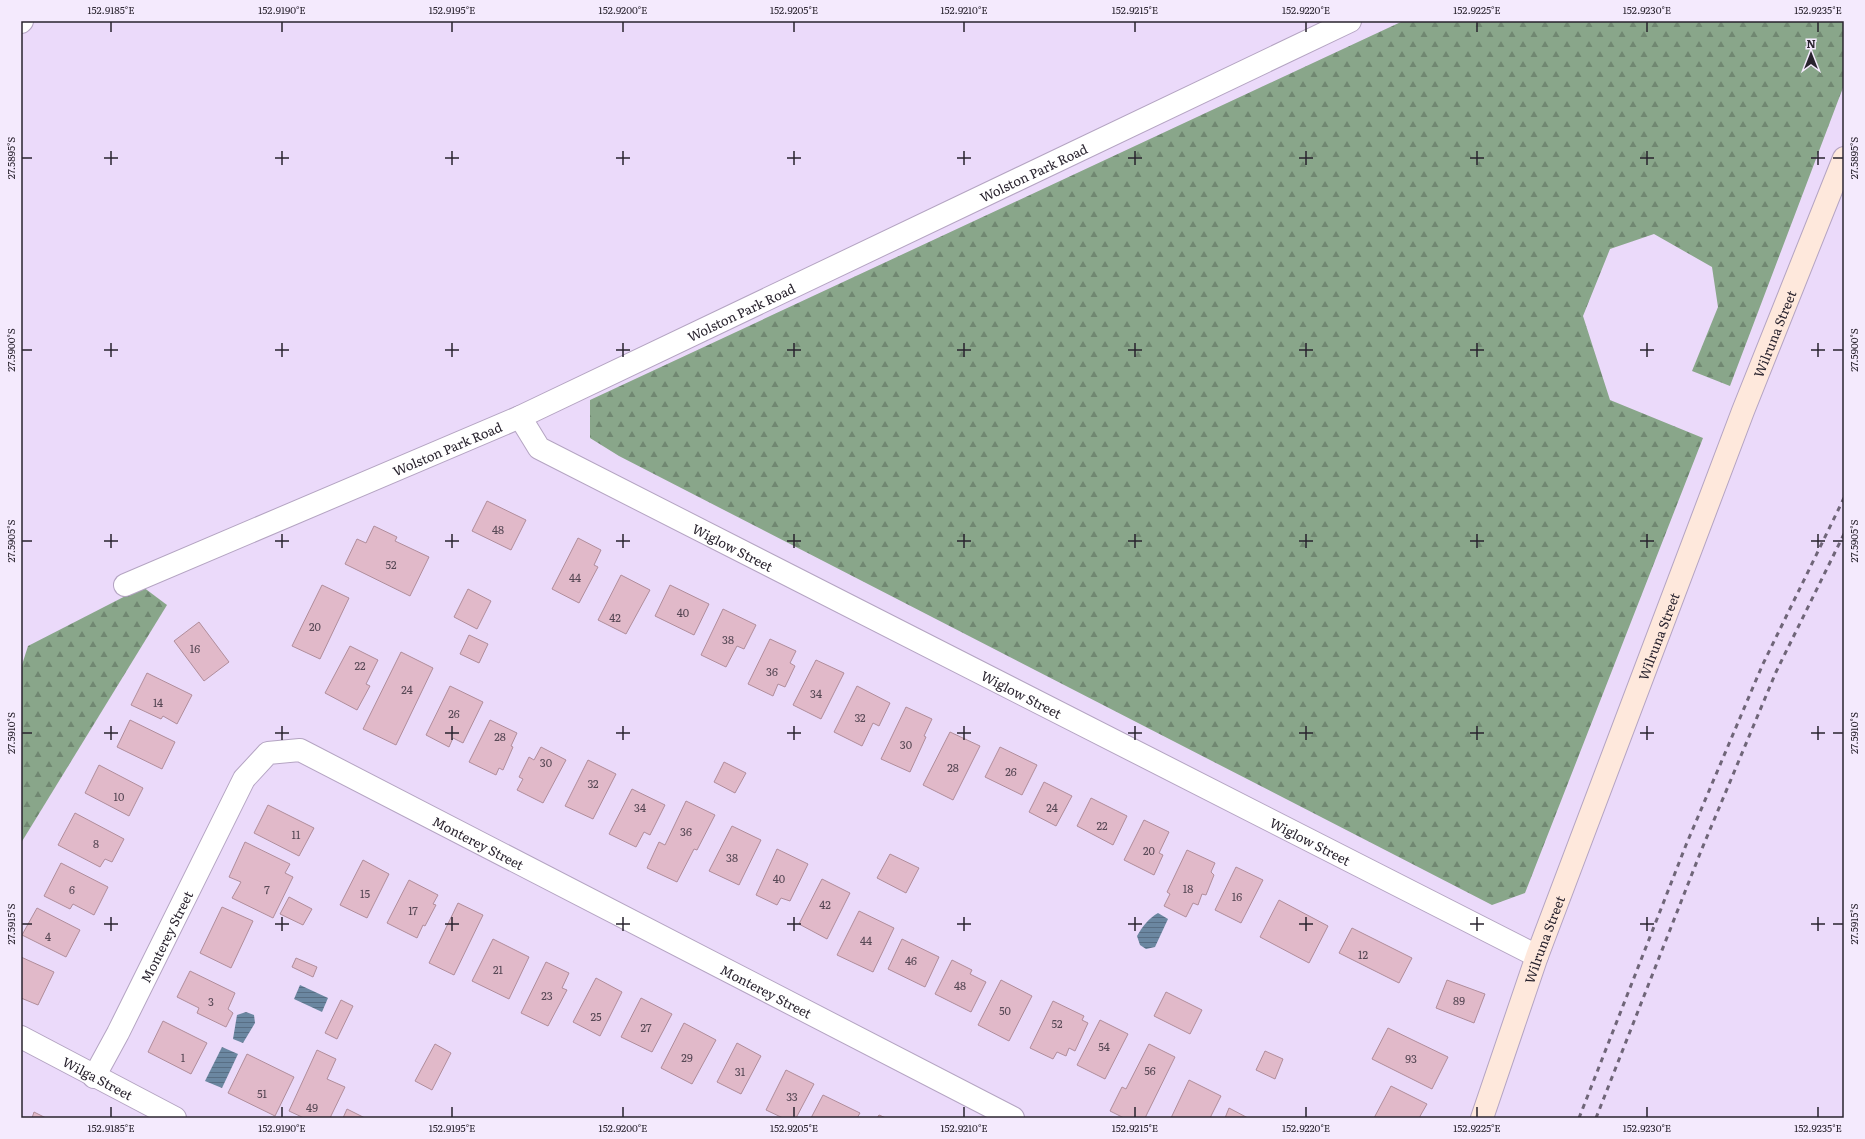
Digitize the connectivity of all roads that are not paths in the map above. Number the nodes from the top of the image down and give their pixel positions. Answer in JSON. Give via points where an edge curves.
{"nodes":[{"id":1,"x":1350,"y":21,"type":"edge"},
{"id":2,"x":1844,"y":158,"type":"edge"},
{"id":3,"x":520,"y":417,"type":"junction"},
{"id":4,"x":125,"y":585,"type":"dead end"},
{"id":5,"x":1537,"y":956,"type":"junction"},
{"id":6,"x":21,"y":1038,"type":"edge"},
{"id":7,"x":94,"y":1077,"type":"junction"},
{"id":8,"x":175,"y":1118,"type":"edge"},
{"id":9,"x":1013,"y":1118,"type":"edge"},
{"id":10,"x":1482,"y":1118,"type":"edge"}],
"edges":[{"from":1,"to":3,"type":"street","name":"Wolston Park Road"},
{"from":2,"to":5,"type":"main road","name":"Wilruna Street","via":[[1743,411]]},
{"from":3,"to":4,"type":"street","name":"Wolston Park Road"},
{"from":3,"to":5,"type":"street","name":"Wiglow Street","via":[[539,448]]},
{"from":5,"to":10,"type":"main road","name":"Wilruna Street"},
{"from":6,"to":7,"type":"street","name":"Wilga Street"},
{"from":7,"to":8,"type":"street","name":"Wilga Street"},
{"from":7,"to":9,"type":"street","name":"Monterey Street","via":[[244,779],[268,753],[300,750]]}]}
